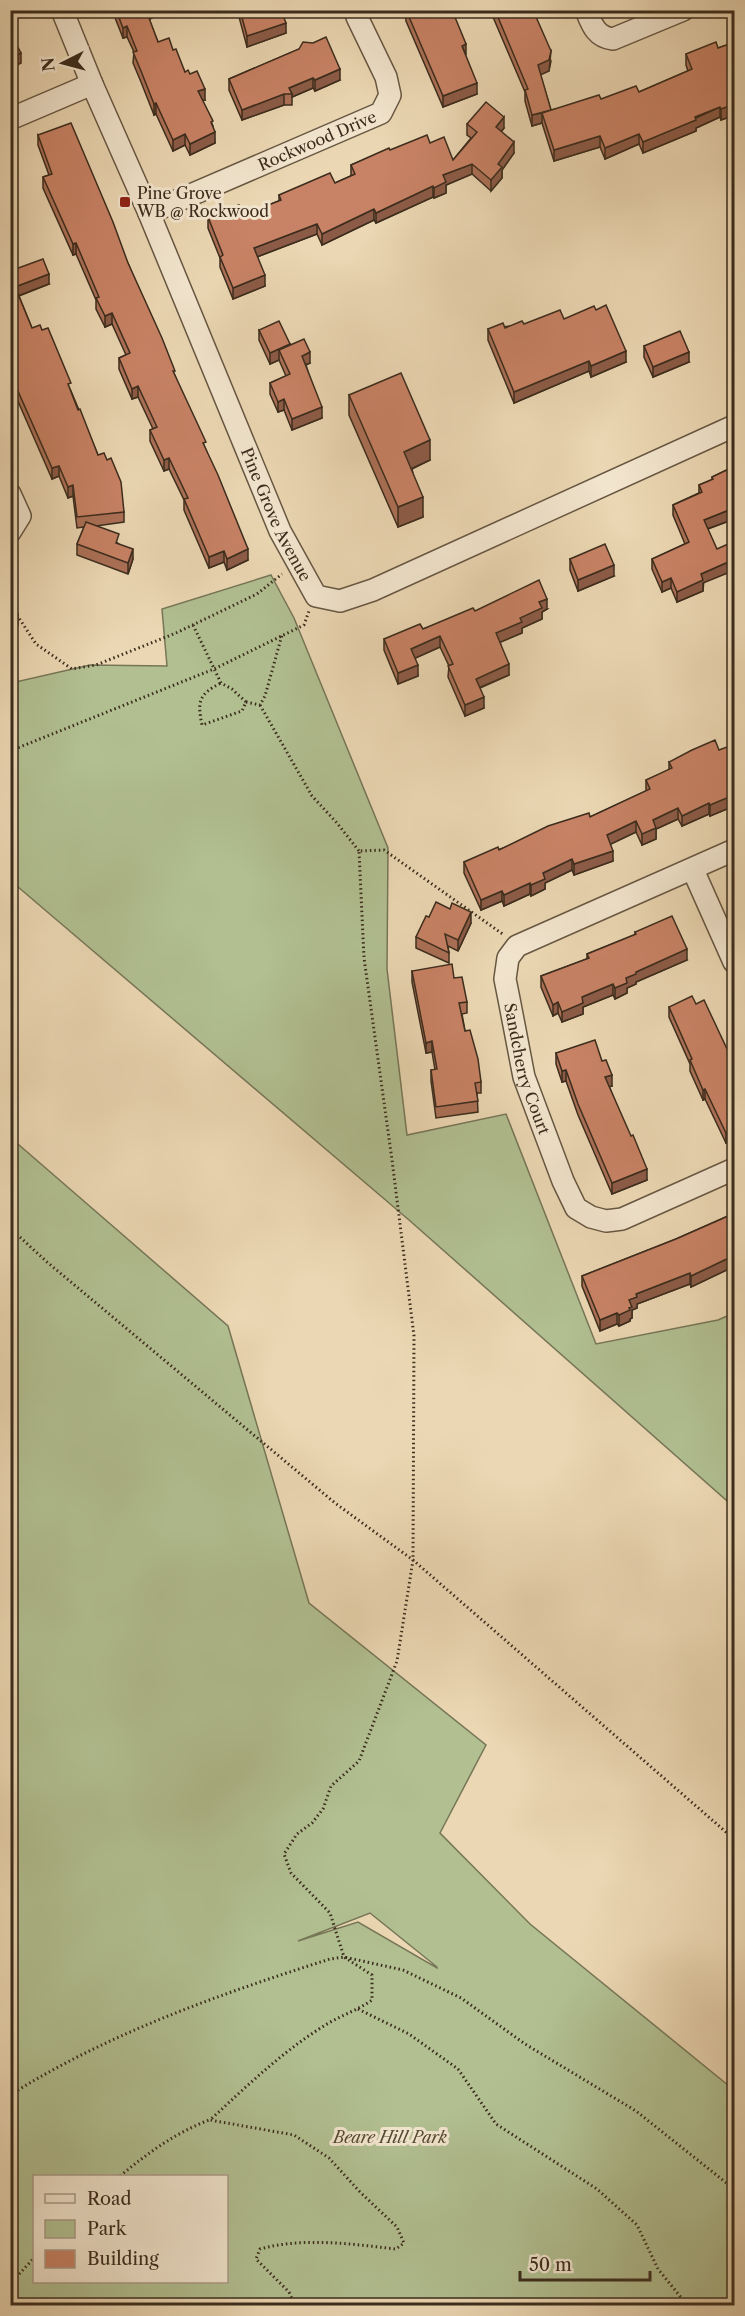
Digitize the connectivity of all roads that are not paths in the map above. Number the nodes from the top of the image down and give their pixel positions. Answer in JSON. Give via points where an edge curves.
{"nodes":[{"id":1,"x":62,"y":10,"type":"edge"},
{"id":2,"x":358,"y":10,"type":"edge"},
{"id":3,"x":586,"y":10,"type":"edge"},
{"id":4,"x":683,"y":10,"type":"edge"},
{"id":5,"x":92,"y":84,"type":"junction"},
{"id":6,"x":10,"y":119,"type":"edge"},
{"id":7,"x":149,"y":213,"type":"junction"},
{"id":8,"x":735,"y":426,"type":"edge"},
{"id":9,"x":10,"y":494,"type":"edge"},
{"id":10,"x":10,"y":532,"type":"edge"},
{"id":11,"x":735,"y":850,"type":"edge"},
{"id":12,"x":693,"y":870,"type":"junction"},
{"id":13,"x":735,"y":962,"type":"edge"},
{"id":14,"x":735,"y":1169,"type":"edge"}],
"edges":[{"from":1,"to":5,"type":"street","name":"Pine Grove Avenue"},
{"from":2,"to":7,"type":"street","name":"Rockwood Drive","via":[[357,17],[386,77],[390,95],[381,113]]},
{"from":3,"to":4,"type":"street","via":[[598,34],[613,39]]},
{"from":5,"to":6,"type":"street"},
{"from":5,"to":7,"type":"street","name":"Pine Grove Avenue"},
{"from":7,"to":8,"type":"street","name":"Pine Grove Avenue","via":[[280,531],[316,596],[340,601],[373,590]]},
{"from":9,"to":10,"type":"street","via":[[20,516]]},
{"from":11,"to":12,"type":"street"},
{"from":12,"to":13,"type":"street"},
{"from":12,"to":14,"type":"street","name":"Sandcherry Court","via":[[517,946],[508,958],[505,979],[524,1077],[576,1208],[606,1221],[622,1220]]}]}
